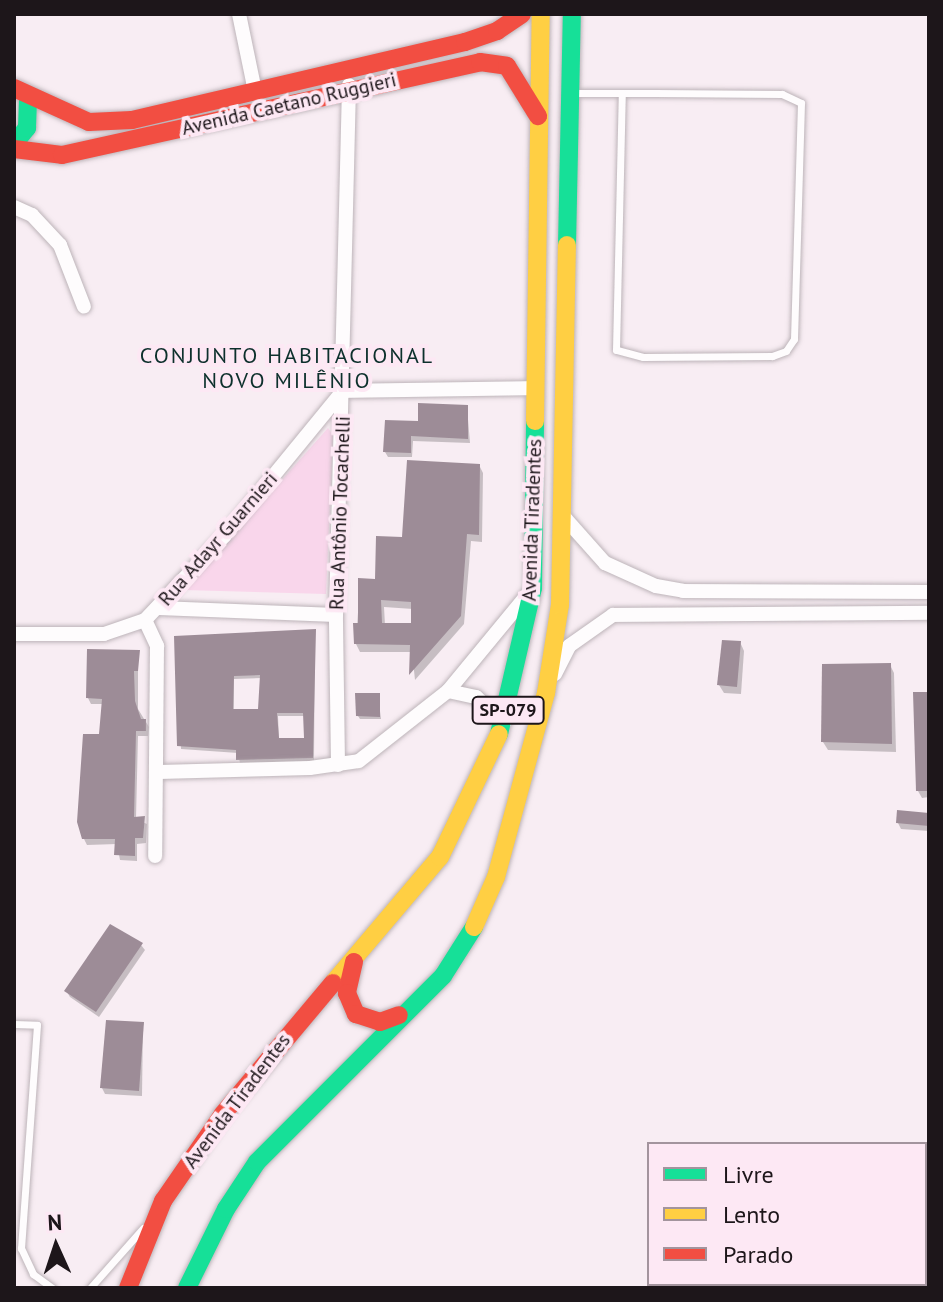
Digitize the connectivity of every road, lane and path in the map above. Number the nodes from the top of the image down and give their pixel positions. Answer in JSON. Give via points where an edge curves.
{"nodes":[{"id":1,"x":239,"y":14,"type":"edge"},
{"id":2,"x":541,"y":14,"type":"edge"},
{"id":3,"x":572,"y":14,"type":"edge"},
{"id":4,"x":518,"y":18,"type":"edge"},
{"id":5,"x":507,"y":66,"type":"junction"},
{"id":6,"x":349,"y":69,"type":"junction"},
{"id":7,"x":255,"y":91,"type":"junction"},
{"id":8,"x":349,"y":91,"type":"junction"},
{"id":9,"x":21,"y":92,"type":"edge"},
{"id":10,"x":571,"y":93,"type":"junction"},
{"id":11,"x":622,"y":93,"type":"junction"},
{"id":12,"x":538,"y":116,"type":"junction"},
{"id":13,"x":14,"y":147,"type":"edge"},
{"id":14,"x":14,"y":207,"type":"edge"},
{"id":15,"x":84,"y":307,"type":"dead end"},
{"id":16,"x":535,"y":388,"type":"junction"},
{"id":17,"x":344,"y":391,"type":"junction"},
{"id":18,"x":563,"y":516,"type":"junction"},
{"id":19,"x":533,"y":588,"type":"junction"},
{"id":20,"x":670,"y":589,"type":"junction"},
{"id":21,"x":929,"y":592,"type":"edge"},
{"id":22,"x":159,"y":608,"type":"junction"},
{"id":23,"x":670,"y":612,"type":"junction"},
{"id":24,"x":929,"y":613,"type":"edge"},
{"id":25,"x":336,"y":615,"type":"junction"},
{"id":26,"x":145,"y":620,"type":"junction"},
{"id":27,"x":14,"y":634,"type":"edge"},
{"id":28,"x":448,"y":691,"type":"junction"},
{"id":29,"x":546,"y":693,"type":"junction"},
{"id":30,"x":505,"y":722,"type":"junction"},
{"id":31,"x":338,"y":765,"type":"junction"},
{"id":32,"x":159,"y":772,"type":"junction"},
{"id":33,"x":155,"y":856,"type":"dead end"},
{"id":34,"x":356,"y":957,"type":"junction"},
{"id":35,"x":403,"y":1013,"type":"junction"},
{"id":36,"x":14,"y":1024,"type":"edge"},
{"id":37,"x":163,"y":1201,"type":"junction"},
{"id":38,"x":18,"y":1226,"type":"edge"},
{"id":39,"x":52,"y":1288,"type":"edge"},
{"id":40,"x":90,"y":1288,"type":"edge"},
{"id":41,"x":128,"y":1288,"type":"edge"},
{"id":42,"x":187,"y":1288,"type":"edge"}],
"edges":[{"from":1,"to":7,"type":"street"},
{"from":2,"to":12,"type":"main road","name":"Avenida Tiradentes","number":"SP-079"},
{"from":3,"to":10,"type":"main road","name":"Avenida Tiradentes","number":"SP-079"},
{"from":4,"to":5,"type":"main road","via":[[506,38]]},
{"from":4,"to":6,"type":"main road","name":"Avenida Caetano Ruggieri","via":[[465,42]]},
{"from":5,"to":8,"type":"main road","name":"Avenida Caetano Ruggieri","via":[[480,62]]},
{"from":5,"to":12,"type":"main road"},
{"from":6,"to":7,"type":"main road","name":"Avenida Caetano Ruggieri"},
{"from":6,"to":8,"type":"street","name":"Rua Antônio Tocachelli"},
{"from":7,"to":9,"type":"main road","name":"Avenida Caetano Ruggieri","via":[[170,114],[108,123],[89,122]]},
{"from":8,"to":13,"type":"main road","name":"Avenida Caetano Ruggieri","via":[[62,155]]},
{"from":8,"to":17,"type":"street","name":"Rua Antônio Tocachelli"},
{"from":9,"to":13,"type":"main road","via":[[32,108]]},
{"from":10,"to":11,"type":"lane"},
{"from":10,"to":18,"type":"main road","name":"Avenida Tiradentes","number":"SP-079"},
{"from":11,"to":11,"type":"lane","via":[[616,350],[643,357],[772,356],[786,351],[794,339],[801,103],[782,94]]},
{"from":12,"to":16,"type":"main road","name":"Avenida Tiradentes","number":"SP-079"},
{"from":14,"to":15,"type":"street","via":[[32,215],[60,245]]},
{"from":16,"to":17,"type":"street"},
{"from":16,"to":19,"type":"main road","name":"Avenida Tiradentes","number":"SP-079"},
{"from":17,"to":22,"type":"street","name":"Rua Adayr Guarnieri"},
{"from":17,"to":25,"type":"street","name":"Rua Antônio Tocachelli"},
{"from":18,"to":20,"type":"street","via":[[605,563]]},
{"from":18,"to":29,"type":"main road","name":"Avenida Tiradentes","number":"SP-079","via":[[560,605]]},
{"from":19,"to":28,"type":"street"},
{"from":19,"to":30,"type":"main road","name":"Avenida Tiradentes","number":"SP-079"},
{"from":20,"to":21,"type":"street"},
{"from":20,"to":23,"type":"street"},
{"from":22,"to":25,"type":"street"},
{"from":22,"to":26,"type":"street","name":"Rua Adayr Guarnieri"},
{"from":23,"to":24,"type":"street"},
{"from":23,"to":29,"type":"street","via":[[613,615],[585,631],[569,646]]},
{"from":25,"to":31,"type":"street","name":"Rua Antônio Tocachelli"},
{"from":26,"to":27,"type":"street","name":"Rua Adayr Guarnieri","via":[[104,634]]},
{"from":26,"to":32,"type":"street","via":[[157,646]]},
{"from":28,"to":30,"type":"street","via":[[476,697]]},
{"from":28,"to":31,"type":"street","via":[[359,761]]},
{"from":29,"to":35,"type":"main road","name":"Avenida Tiradentes","number":"SP-079","via":[[496,877],[471,933],[443,976]]},
{"from":30,"to":34,"type":"main road","name":"Avenida Tiradentes","number":"SP-079","via":[[440,857]]},
{"from":31,"to":32,"type":"street"},
{"from":32,"to":33,"type":"street"},
{"from":34,"to":35,"type":"main road","via":[[347,993],[356,1014],[380,1022]]},
{"from":34,"to":37,"type":"main road","name":"Avenida Tiradentes","number":"SP-079","via":[[265,1059]]},
{"from":35,"to":42,"type":"main road","name":"Avenida Tiradentes","number":"SP-079","via":[[257,1162],[226,1209]]},
{"from":36,"to":38,"type":"lane","via":[[37,1025]]},
{"from":37,"to":40,"type":"lane"},
{"from":37,"to":41,"type":"main road","name":"Avenida Tiradentes","number":"SP-079"},
{"from":38,"to":39,"type":"lane","via":[[25,1263]]}]}
